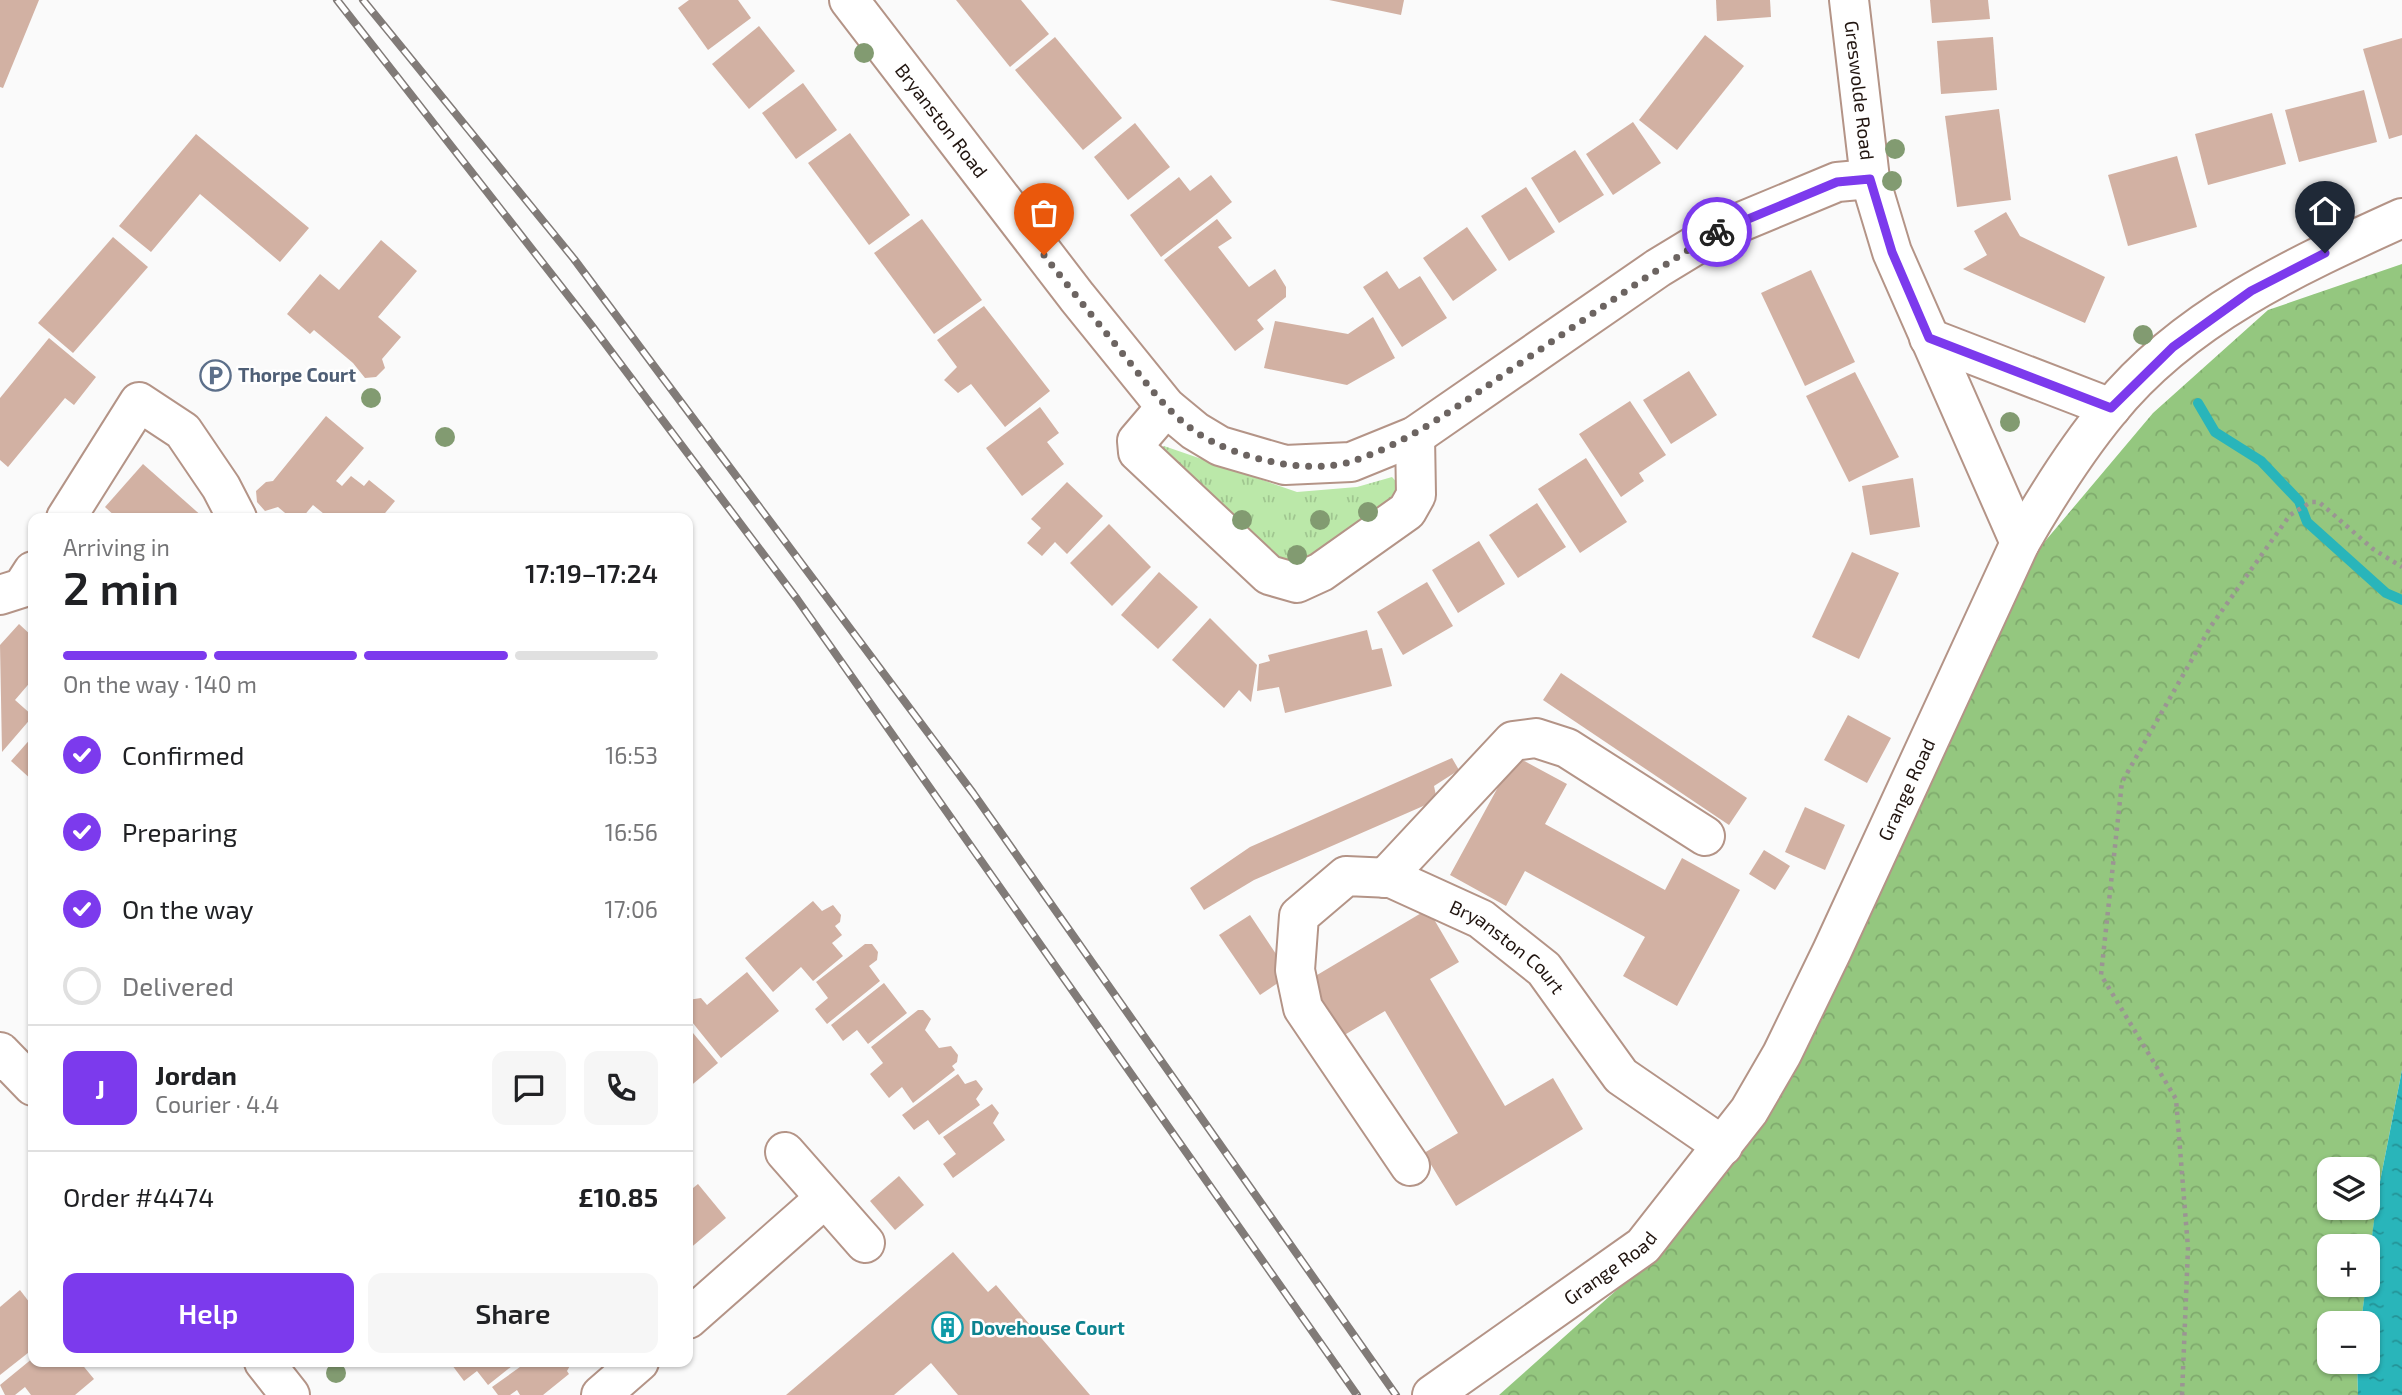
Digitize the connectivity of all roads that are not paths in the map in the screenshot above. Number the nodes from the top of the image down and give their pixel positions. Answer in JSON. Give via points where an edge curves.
{"nodes":[{"id":1,"x":849,"y":0,"type":"edge"},
{"id":2,"x":1849,"y":0,"type":"edge"},
{"id":3,"x":1870,"y":179,"type":"junction"},
{"id":4,"x":2402,"y":218,"type":"edge"},
{"id":5,"x":1929,"y":338,"type":"junction"},
{"id":6,"x":1166,"y":407,"type":"junction"},
{"id":7,"x":2111,"y":408,"type":"junction"},
{"id":8,"x":1415,"y":436,"type":"junction"},
{"id":9,"x":229,"y":502,"type":"edge"},
{"id":10,"x":69,"y":513,"type":"edge"},
{"id":11,"x":2020,"y":543,"type":"junction"},
{"id":12,"x":28,"y":579,"type":"edge"},
{"id":13,"x":0,"y":595,"type":"edge"},
{"id":14,"x":1705,"y":836,"type":"dead end"},
{"id":15,"x":1385,"y":878,"type":"junction"},
{"id":16,"x":0,"y":1052,"type":"edge"},
{"id":17,"x":28,"y":1077,"type":"edge"},
{"id":18,"x":1723,"y":1146,"type":"junction"},
{"id":19,"x":785,"y":1152,"type":"dead end"},
{"id":20,"x":1410,"y":1166,"type":"dead end"},
{"id":21,"x":824,"y":1199,"type":"junction"},
{"id":22,"x":865,"y":1243,"type":"dead end"},
{"id":23,"x":693,"y":1315,"type":"edge"},
{"id":24,"x":268,"y":1367,"type":"edge"},
{"id":25,"x":633,"y":1367,"type":"edge"},
{"id":26,"x":290,"y":1395,"type":"edge"},
{"id":27,"x":601,"y":1395,"type":"edge"},
{"id":28,"x":1432,"y":1395,"type":"edge"}],
"edges":[{"from":1,"to":6,"type":"main road","name":"Bryanston Road"},
{"from":2,"to":3,"type":"main road","name":"Greswolde Road"},
{"from":3,"to":5,"type":"main road","name":"Greswolde Road","via":[[1892,252]]},
{"from":3,"to":8,"type":"main road","name":"Bryanston Road","via":[[1837,182],[1719,231]]},
{"from":4,"to":7,"type":"main road","name":"Grange Road","via":[[2251,291],[2173,347]]},
{"from":5,"to":7,"type":"main road"},
{"from":5,"to":11,"type":"main road","name":"Greswolde Road"},
{"from":6,"to":8,"type":"main road","name":"Bryanston Road","via":[[1220,446],[1285,465],[1351,462]]},
{"from":6,"to":8,"type":"main road","via":[[1137,441],[1138,452],[1269,575],[1297,583],[1321,572],[1407,511],[1416,495]]},
{"from":7,"to":11,"type":"main road","name":"Grange Road","via":[[2058,478]]},
{"from":9,"to":10,"type":"main road","via":[[183,431],[139,402]]},
{"from":11,"to":18,"type":"main road","name":"Grange Road","via":[[1788,1042]]},
{"from":12,"to":13,"type":"main road","via":[[22,588]]},
{"from":14,"to":15,"type":"main road","via":[[1567,748],[1536,738],[1513,741]]},
{"from":15,"to":18,"type":"main road","name":"Bryanston Court","via":[[1481,919],[1523,952],[1544,969],[1621,1076]]},
{"from":15,"to":20,"type":"main road","name":"Bryanston Court","via":[[1346,876],[1299,916],[1295,970],[1303,1008]]},
{"from":16,"to":17,"type":"main road"},
{"from":18,"to":28,"type":"main road","name":"Grange Road","via":[[1643,1246]]},
{"from":19,"to":21,"type":"main road"},
{"from":21,"to":22,"type":"main road"},
{"from":21,"to":23,"type":"main road"},
{"from":24,"to":26,"type":"main road"},
{"from":25,"to":27,"type":"main road"}]}
